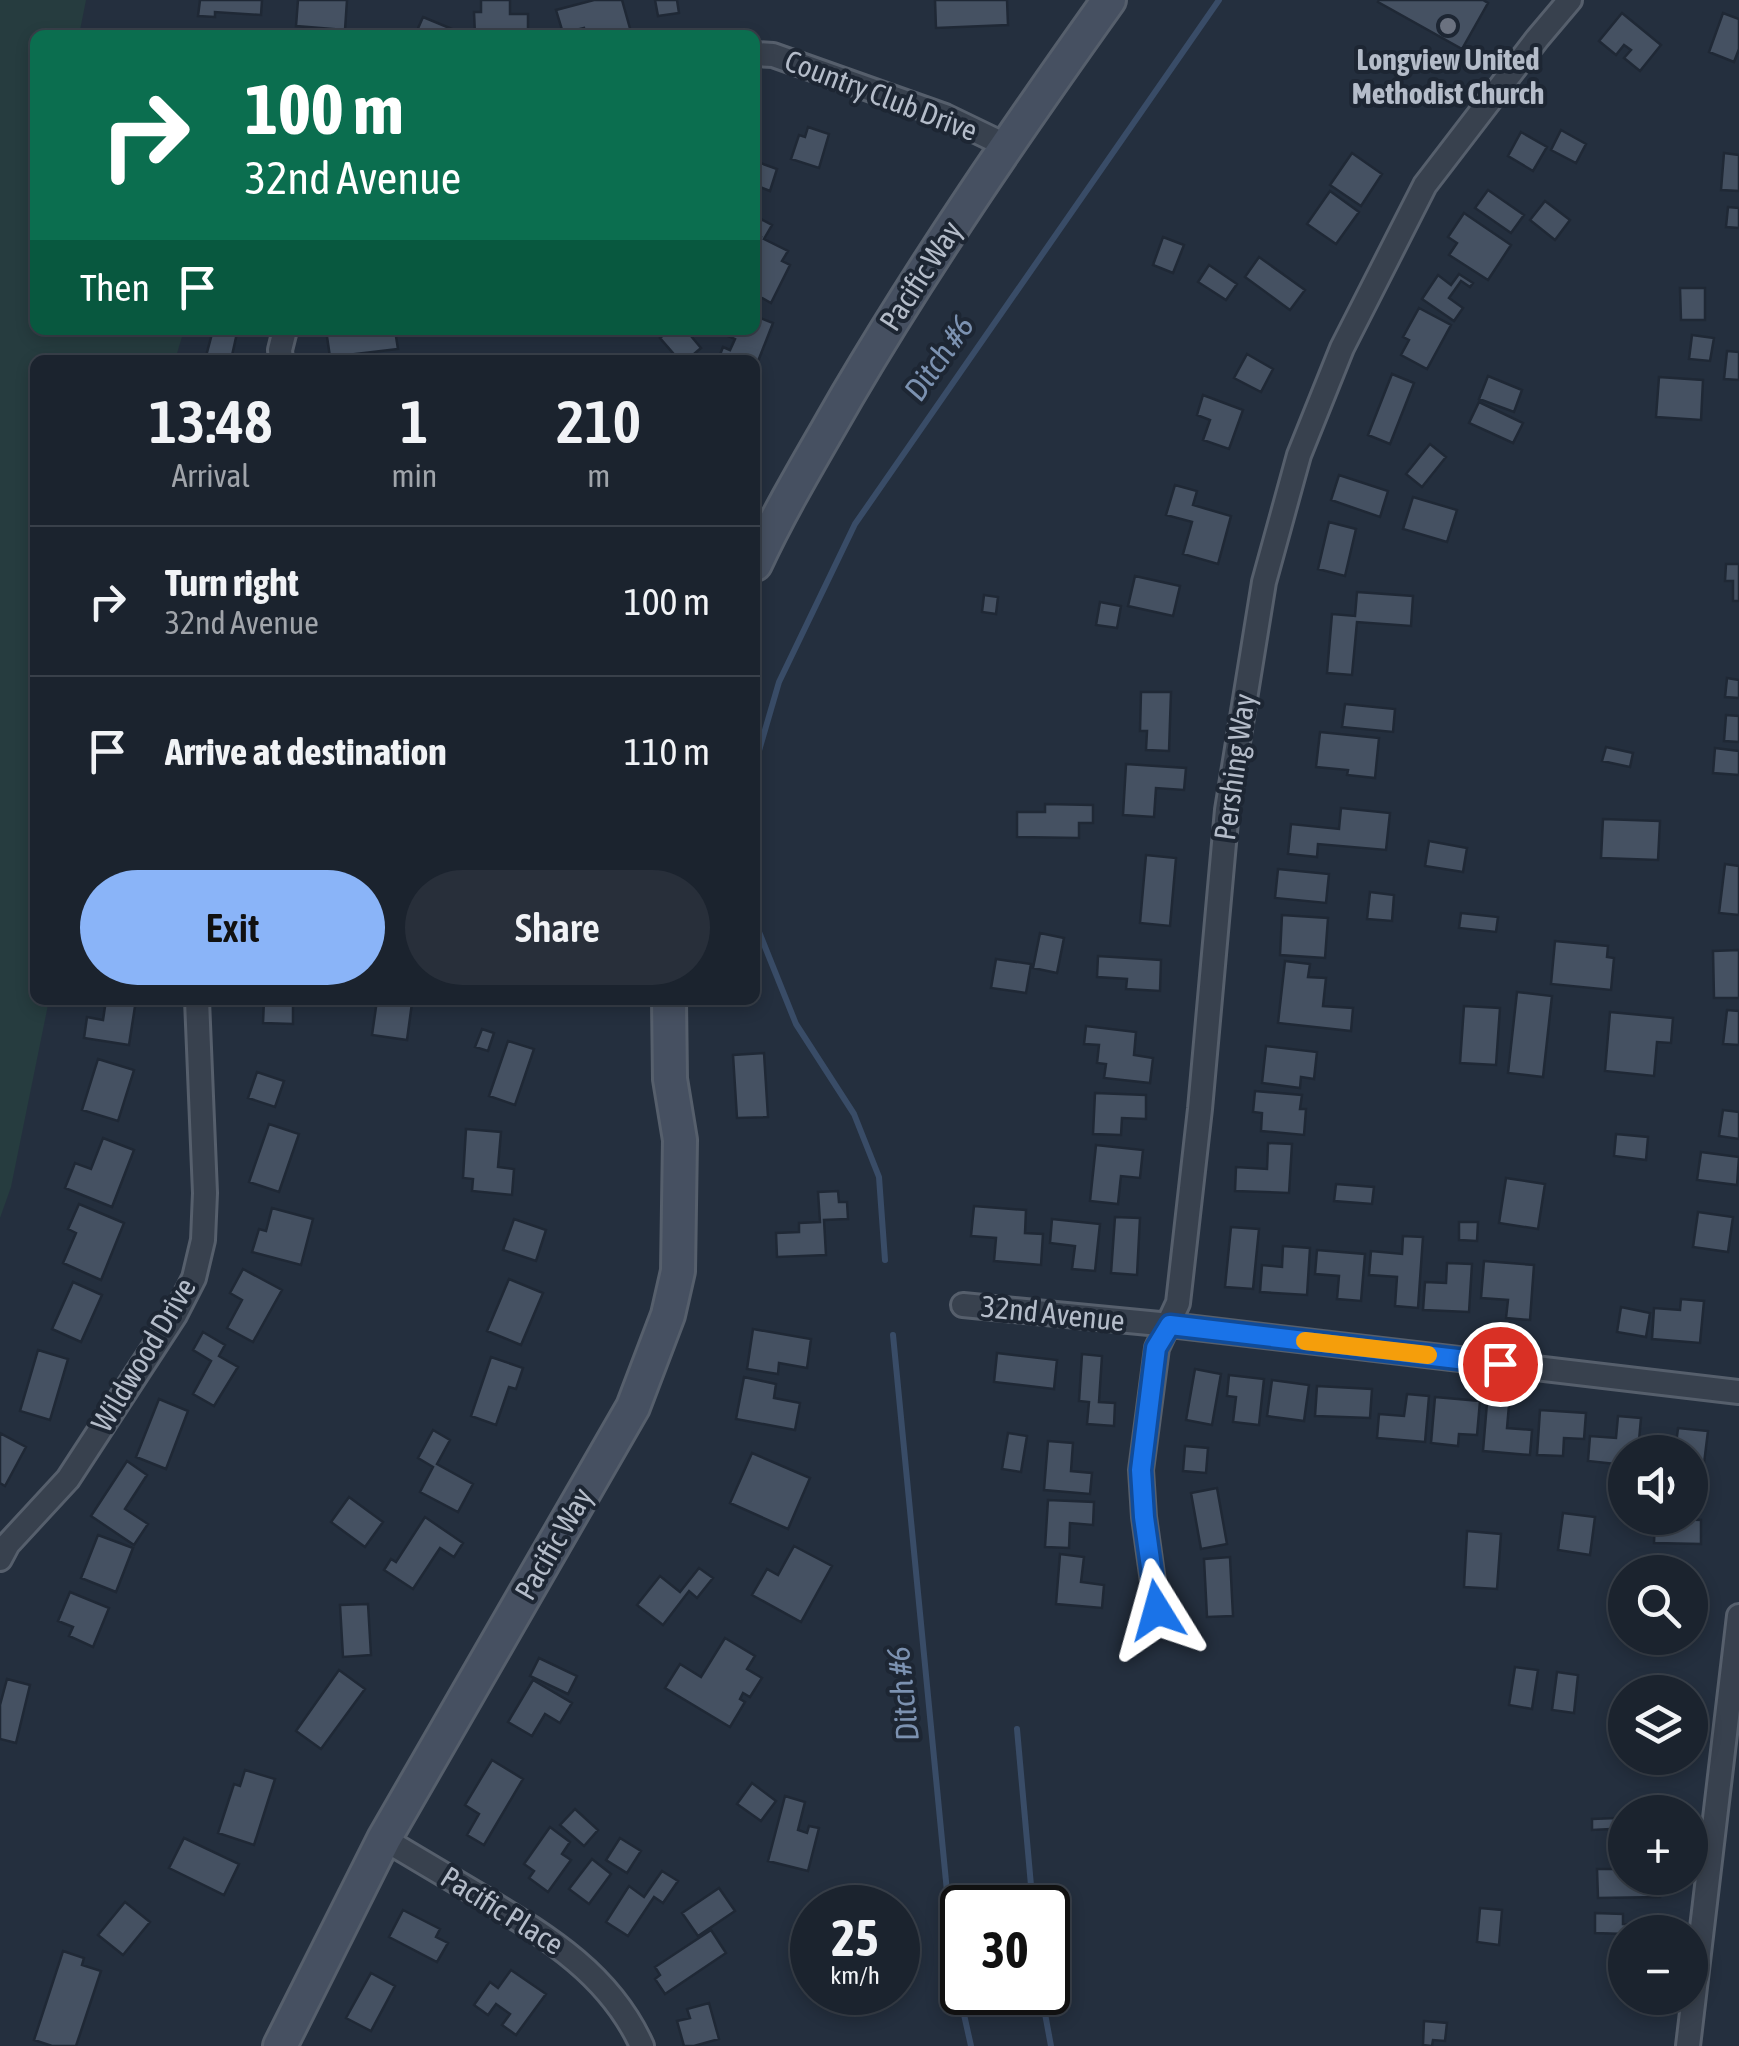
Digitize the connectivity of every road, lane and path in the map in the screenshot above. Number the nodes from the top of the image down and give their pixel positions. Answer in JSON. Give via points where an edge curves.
{"nodes":[{"id":1,"x":1108,"y":0,"type":"edge"},
{"id":2,"x":1570,"y":0,"type":"edge"},
{"id":3,"x":760,"y":54,"type":"edge"},
{"id":4,"x":1005,"y":145,"type":"junction"},
{"id":5,"x":760,"y":553,"type":"edge"},
{"id":6,"x":197,"y":1005,"type":"edge"},
{"id":7,"x":669,"y":1005,"type":"edge"},
{"id":8,"x":963,"y":1305,"type":"dead end"},
{"id":9,"x":1170,"y":1325,"type":"junction"},
{"id":10,"x":1739,"y":1392,"type":"edge"},
{"id":11,"x":0,"y":1559,"type":"edge"},
{"id":12,"x":1157,"y":1610,"type":"dead end"},
{"id":13,"x":1739,"y":1616,"type":"edge"},
{"id":14,"x":384,"y":1838,"type":"junction"},
{"id":15,"x":280,"y":2046,"type":"edge"},
{"id":16,"x":642,"y":2046,"type":"edge"},
{"id":17,"x":1688,"y":2046,"type":"edge"}],
"edges":[{"from":1,"to":4,"type":"main road","name":"Pacific Way"},
{"from":2,"to":9,"type":"street","name":"Pershing Way","via":[[1425,185],[1342,348],[1298,454],[1264,582],[1227,810],[1200,1108]]},
{"from":3,"to":4,"type":"street","name":"Country Club Drive","via":[[929,110]]},
{"from":4,"to":5,"type":"main road","name":"Pacific Way","via":[[881,339]]},
{"from":6,"to":11,"type":"street","name":"Wildwood Drive","via":[[206,1193],[194,1278],[68,1479]]},
{"from":7,"to":14,"type":"main road","name":"Pacific Way","via":[[670,1080],[680,1140],[678,1271],[668,1315],[633,1406]]},
{"from":8,"to":9,"type":"street","name":"32nd Avenue"},
{"from":9,"to":10,"type":"street","name":"32nd Avenue"},
{"from":9,"to":12,"type":"street","name":"Pershing Way","via":[[1156,1348],[1141,1470]]},
{"from":13,"to":17,"type":"street"},
{"from":14,"to":15,"type":"main road","name":"Pacific Way"},
{"from":14,"to":16,"type":"street","name":"Pacific Place","via":[[579,1961]]}]}
